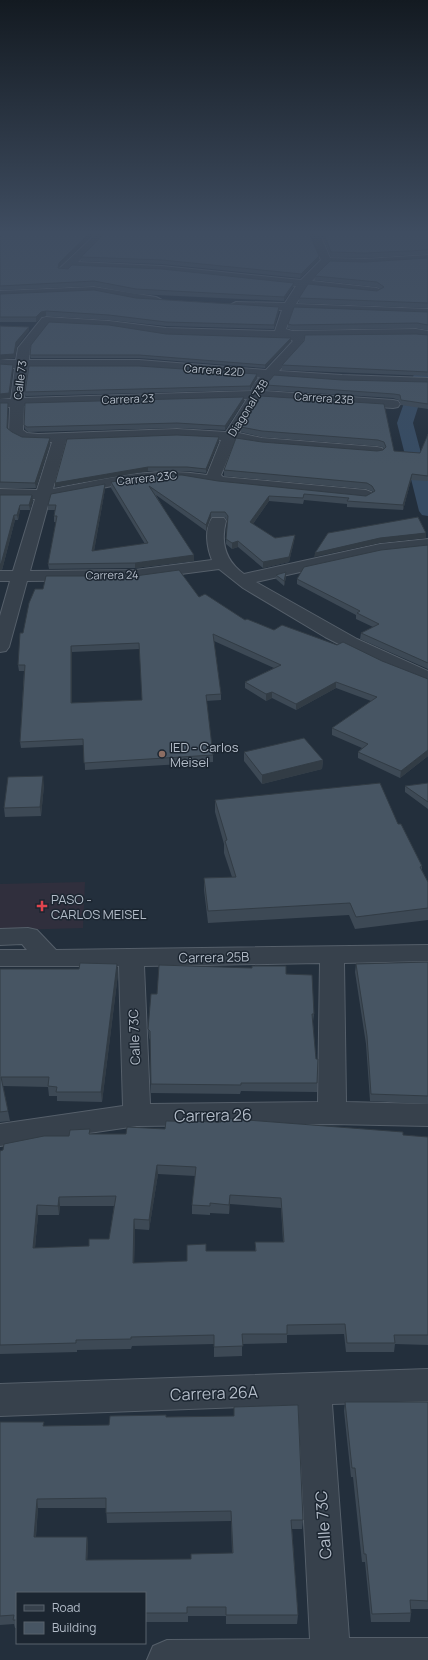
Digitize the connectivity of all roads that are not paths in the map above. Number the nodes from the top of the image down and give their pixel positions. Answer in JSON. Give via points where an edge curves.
{"nodes":[{"id":1,"x":44,"y":309,"type":"edge"},
{"id":2,"x":286,"y":309,"type":"edge"},
{"id":3,"x":357,"y":309,"type":"edge"},
{"id":4,"x":428,"y":312,"type":"edge"},
{"id":5,"x":44,"y":316,"type":"junction"},
{"id":6,"x":23,"y":327,"type":"edge"},
{"id":7,"x":428,"y":327,"type":"edge"},
{"id":8,"x":416,"y":333,"type":"junction"},
{"id":9,"x":292,"y":335,"type":"junction"},
{"id":10,"x":428,"y":335,"type":"edge"},
{"id":11,"x":0,"y":364,"type":"edge"},
{"id":12,"x":21,"y":364,"type":"junction"},
{"id":13,"x":270,"y":374,"type":"junction"},
{"id":14,"x":428,"y":382,"type":"edge"},
{"id":15,"x":256,"y":395,"type":"junction"},
{"id":16,"x":0,"y":403,"type":"edge"},
{"id":17,"x":17,"y":403,"type":"junction"},
{"id":18,"x":393,"y":404,"type":"dead end"},
{"id":19,"x":230,"y":436,"type":"junction"},
{"id":20,"x":60,"y":437,"type":"junction"},
{"id":21,"x":377,"y":451,"type":"edge"},
{"id":22,"x":218,"y":482,"type":"junction"},
{"id":23,"x":0,"y":494,"type":"edge"},
{"id":24,"x":44,"y":495,"type":"junction"},
{"id":25,"x":366,"y":496,"type":"edge"},
{"id":26,"x":218,"y":521,"type":"edge"},
{"id":27,"x":428,"y":544,"type":"edge"},
{"id":28,"x":223,"y":564,"type":"junction"},
{"id":29,"x":0,"y":576,"type":"edge"},
{"id":30,"x":20,"y":576,"type":"junction"},
{"id":31,"x":242,"y":580,"type":"junction"},
{"id":32,"x":0,"y":647,"type":"edge"},
{"id":33,"x":428,"y":678,"type":"edge"},
{"id":34,"x":0,"y":937,"type":"edge"},
{"id":35,"x":428,"y":953,"type":"edge"},
{"id":36,"x":332,"y":955,"type":"junction"},
{"id":37,"x":0,"y":958,"type":"edge"},
{"id":38,"x":50,"y":958,"type":"junction"},
{"id":39,"x":131,"y":958,"type":"junction"},
{"id":40,"x":332,"y":1113,"type":"junction"},
{"id":41,"x":137,"y":1115,"type":"junction"},
{"id":42,"x":428,"y":1115,"type":"edge"},
{"id":43,"x":0,"y":1135,"type":"edge"},
{"id":44,"x":428,"y":1386,"type":"edge"},
{"id":45,"x":314,"y":1390,"type":"junction"},
{"id":46,"x":0,"y":1400,"type":"edge"},
{"id":47,"x":428,"y":1657,"type":"edge"},
{"id":48,"x":331,"y":1658,"type":"edge"},
{"id":49,"x":167,"y":1660,"type":"edge"}],
"edges":[{"from":1,"to":5,"type":"street"},
{"from":2,"to":9,"type":"street","via":[[280,330]]},
{"from":3,"to":4,"type":"street"},
{"from":5,"to":6,"type":"street"},
{"from":5,"to":9,"type":"street","via":[[166,332]]},
{"from":5,"to":12,"type":"street","name":"Calle 73","via":[[24,348]]},
{"from":7,"to":8,"type":"street"},
{"from":8,"to":9,"type":"street"},
{"from":8,"to":10,"type":"street"},
{"from":9,"to":13,"type":"street","name":"Diagonal 73B","via":[[298,337],[299,342]]},
{"from":11,"to":12,"type":"street","name":"Carrera 22D"},
{"from":12,"to":13,"type":"street","name":"Carrera 22D","via":[[139,364]]},
{"from":12,"to":17,"type":"street","name":"Calle 73"},
{"from":13,"to":14,"type":"street","name":"Carrera 22D"},
{"from":13,"to":15,"type":"street","name":"Diagonal 73B","via":[[259,385]]},
{"from":15,"to":17,"type":"street","name":"Carrera 23"},
{"from":15,"to":18,"type":"street","name":"Carrera 23B"},
{"from":15,"to":19,"type":"street","name":"Diagonal 73B"},
{"from":16,"to":17,"type":"street","name":"Carrera 23"},
{"from":17,"to":20,"type":"street","name":"Calle 73","via":[[16,432],[24,437]]},
{"from":19,"to":20,"type":"street","via":[[177,433]]},
{"from":19,"to":21,"type":"street","via":[[262,442]]},
{"from":19,"to":22,"type":"street","name":"Diagonal 73B","via":[[214,476]]},
{"from":20,"to":24,"type":"street"},
{"from":22,"to":24,"type":"street","name":"Carrera 23C","via":[[182,475],[158,475]]},
{"from":22,"to":25,"type":"street","name":"Carrera 23C"},
{"from":23,"to":24,"type":"street","name":"Carrera 23C"},
{"from":24,"to":30,"type":"street"},
{"from":26,"to":28,"type":"street","via":[[215,542]]},
{"from":27,"to":31,"type":"street","via":[[380,549]]},
{"from":28,"to":30,"type":"street","name":"Carrera 24","via":[[135,575]]},
{"from":28,"to":31,"type":"street"},
{"from":29,"to":30,"type":"street","name":"Carrera 24"},
{"from":30,"to":32,"type":"street"},
{"from":31,"to":33,"type":"street","via":[[301,616],[393,664]]},
{"from":34,"to":38,"type":"street","via":[[28,936]]},
{"from":35,"to":36,"type":"street","name":"Carrera 25B"},
{"from":36,"to":39,"type":"street","name":"Carrera 25B"},
{"from":36,"to":40,"type":"street"},
{"from":37,"to":38,"type":"street","name":"Carrera 25B"},
{"from":38,"to":39,"type":"street","name":"Carrera 25B"},
{"from":39,"to":41,"type":"street","name":"Calle 73C"},
{"from":40,"to":41,"type":"street","name":"Carrera 26"},
{"from":40,"to":42,"type":"street","name":"Carrera 26"},
{"from":41,"to":43,"type":"street","name":"Carrera 26"},
{"from":44,"to":45,"type":"street","name":"Carrera 26A"},
{"from":45,"to":46,"type":"street","name":"Carrera 26A"},
{"from":45,"to":48,"type":"street","name":"Calle 73C"},
{"from":47,"to":48,"type":"street"},
{"from":48,"to":49,"type":"street"}]}
